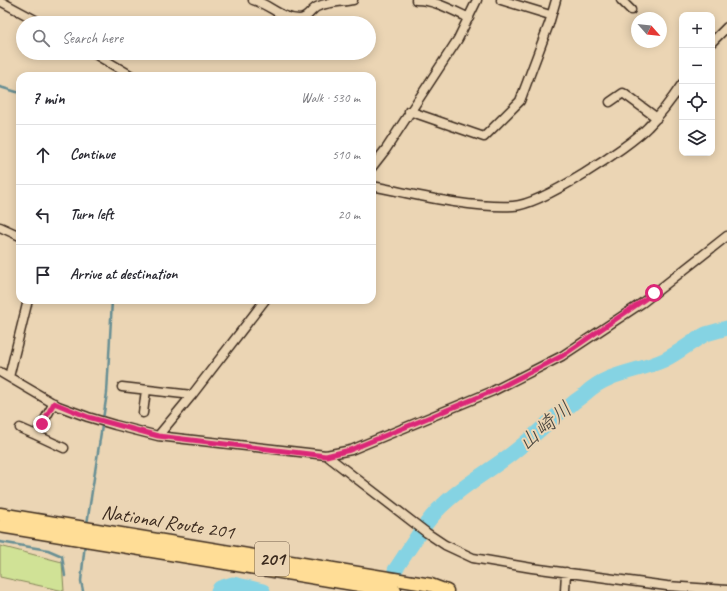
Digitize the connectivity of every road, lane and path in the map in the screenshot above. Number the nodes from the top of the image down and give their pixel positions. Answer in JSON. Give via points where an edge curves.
{"nodes":[{"id":1,"x":253,"y":0,"type":"edge"},
{"id":2,"x":353,"y":0,"type":"edge"},
{"id":3,"x":416,"y":0,"type":"edge"},
{"id":4,"x":477,"y":0,"type":"edge"},
{"id":5,"x":501,"y":0,"type":"edge"},
{"id":6,"x":556,"y":0,"type":"edge"},
{"id":7,"x":621,"y":0,"type":"edge"},
{"id":8,"x":0,"y":1,"type":"edge"},
{"id":9,"x":631,"y":10,"type":"dead end"},
{"id":10,"x":550,"y":15,"type":"junction"},
{"id":11,"x":28,"y":16,"type":"edge"},
{"id":12,"x":286,"y":16,"type":"edge"},
{"id":13,"x":307,"y":16,"type":"edge"},
{"id":14,"x":469,"y":18,"type":"junction"},
{"id":15,"x":727,"y":27,"type":"edge"},
{"id":16,"x":715,"y":39,"type":"edge"},
{"id":17,"x":105,"y":60,"type":"edge"},
{"id":18,"x":125,"y":72,"type":"edge"},
{"id":19,"x":679,"y":88,"type":"edge"},
{"id":20,"x":610,"y":102,"type":"dead end"},
{"id":21,"x":409,"y":111,"type":"junction"},
{"id":22,"x":657,"y":118,"type":"junction"},
{"id":23,"x":376,"y":162,"type":"edge"},
{"id":24,"x":376,"y":187,"type":"edge"},
{"id":25,"x":1,"y":230,"type":"edge"},
{"id":26,"x":16,"y":235,"type":"edge"},
{"id":27,"x":727,"y":236,"type":"edge"},
{"id":28,"x":27,"y":304,"type":"edge"},
{"id":29,"x":262,"y":304,"type":"edge"},
{"id":30,"x":0,"y":372,"type":"edge"},
{"id":31,"x":9,"y":377,"type":"junction"},
{"id":32,"x":122,"y":387,"type":"dead end"},
{"id":33,"x":146,"y":390,"type":"junction"},
{"id":34,"x":192,"y":395,"type":"junction"},
{"id":35,"x":54,"y":403,"type":"junction"},
{"id":36,"x":143,"y":413,"type":"dead end"},
{"id":37,"x":20,"y":428,"type":"dead end"},
{"id":38,"x":36,"y":435,"type":"junction"},
{"id":39,"x":158,"y":436,"type":"junction"},
{"id":40,"x":64,"y":448,"type":"dead end"},
{"id":41,"x":326,"y":456,"type":"junction"},
{"id":42,"x":0,"y":514,"type":"edge"},
{"id":43,"x":0,"y":526,"type":"edge"},
{"id":44,"x":78,"y":533,"type":"junction"},
{"id":45,"x":96,"y":536,"type":"junction"},
{"id":46,"x":566,"y":572,"type":"junction"},
{"id":47,"x":665,"y":588,"type":"edge"},
{"id":48,"x":727,"y":590,"type":"edge"},
{"id":49,"x":395,"y":591,"type":"edge"},
{"id":50,"x":448,"y":591,"type":"edge"},
{"id":51,"x":565,"y":591,"type":"edge"}],
"edges":[{"from":1,"to":12,"type":"street"},
{"from":2,"to":13,"type":"street","via":[[318,6]]},
{"from":3,"to":14,"type":"street","via":[[426,0],[444,6]]},
{"from":4,"to":14,"type":"street"},
{"from":5,"to":10,"type":"street"},
{"from":6,"to":10,"type":"street"},
{"from":7,"to":9,"type":"street"},
{"from":8,"to":11,"type":"street"},
{"from":10,"to":21,"type":"street","via":[[520,101],[484,137]]},
{"from":14,"to":21,"type":"street","via":[[458,39]]},
{"from":15,"to":16,"type":"street"},
{"from":17,"to":18,"type":"street"},
{"from":19,"to":22,"type":"street"},
{"from":20,"to":22,"type":"street","via":[[623,93]]},
{"from":21,"to":23,"type":"street"},
{"from":22,"to":24,"type":"street","via":[[627,146],[582,174],[534,201],[514,206],[464,203]]},
{"from":25,"to":26,"type":"street"},
{"from":27,"to":41,"type":"street","via":[[642,303],[562,356],[493,391],[350,450]]},
{"from":28,"to":31,"type":"street"},
{"from":29,"to":34,"type":"street"},
{"from":30,"to":31,"type":"street"},
{"from":31,"to":35,"type":"street"},
{"from":32,"to":33,"type":"street"},
{"from":33,"to":34,"type":"street"},
{"from":33,"to":36,"type":"street"},
{"from":34,"to":39,"type":"street"},
{"from":35,"to":38,"type":"street"},
{"from":35,"to":39,"type":"street","via":[[88,417]]},
{"from":37,"to":38,"type":"street"},
{"from":38,"to":40,"type":"street"},
{"from":39,"to":41,"type":"street"},
{"from":41,"to":46,"type":"street","via":[[427,533],[461,553],[491,562]]},
{"from":42,"to":44,"type":"highway","name":"National Route 201","number":"201"},
{"from":43,"to":44,"type":"highway","name":"National Route 201","number":"201"},
{"from":44,"to":45,"type":"highway","name":"National Route 201","number":"201"},
{"from":45,"to":49,"type":"highway","name":"National Route 201","number":"201"},
{"from":45,"to":50,"type":"highway","name":"National Route 201","number":"201","via":[[431,585]]},
{"from":46,"to":47,"type":"street"},
{"from":46,"to":51,"type":"street"},
{"from":47,"to":48,"type":"street"}]}
